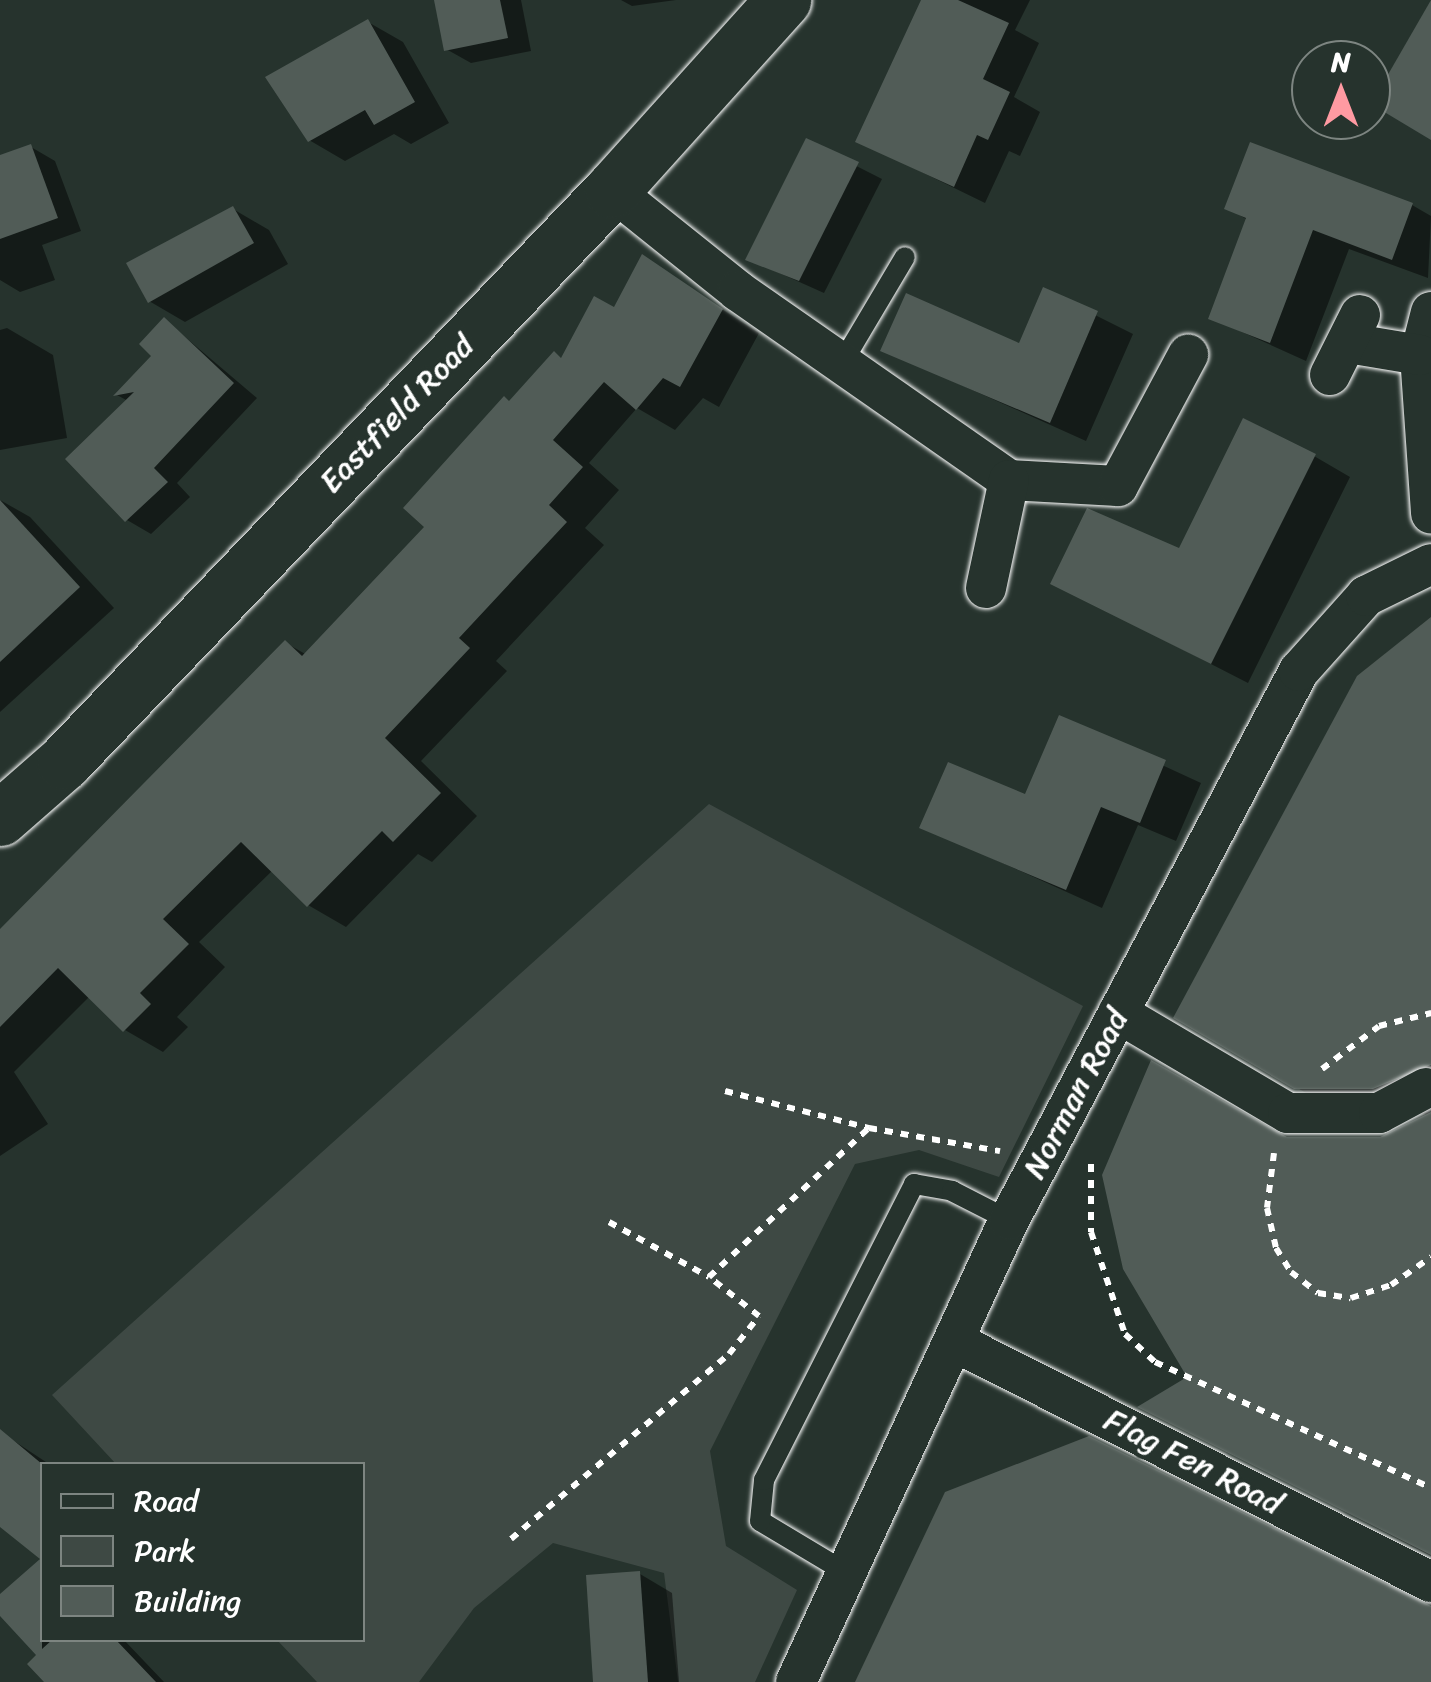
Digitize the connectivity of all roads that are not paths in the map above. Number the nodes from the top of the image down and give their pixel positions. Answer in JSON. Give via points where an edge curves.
{"nodes":[{"id":1,"x":783,"y":0,"type":"edge"},
{"id":2,"x":612,"y":190,"type":"junction"},
{"id":3,"x":905,"y":256,"type":"dead end"},
{"id":4,"x":1431,"y":312,"type":"edge"},
{"id":5,"x":1346,"y":344,"type":"dead end"},
{"id":6,"x":1188,"y":355,"type":"dead end"},
{"id":7,"x":1420,"y":355,"type":"junction"},
{"id":8,"x":842,"y":363,"type":"junction"},
{"id":9,"x":1009,"y":480,"type":"junction"},
{"id":10,"x":1431,"y":514,"type":"edge"},
{"id":11,"x":1431,"y":564,"type":"edge"},
{"id":12,"x":986,"y":588,"type":"dead end"},
{"id":13,"x":0,"y":818,"type":"edge"},
{"id":14,"x":1118,"y":1013,"type":"junction"},
{"id":15,"x":1426,"y":1088,"type":"dead end"},
{"id":16,"x":1009,"y":1220,"type":"junction"},
{"id":17,"x":956,"y":1342,"type":"junction"},
{"id":18,"x":847,"y":1573,"type":"junction"},
{"id":19,"x":1431,"y":1582,"type":"edge"},
{"id":20,"x":796,"y":1682,"type":"edge"}],
"edges":[{"from":1,"to":2,"type":"street","name":"Eastfield Road"},
{"from":2,"to":8,"type":"street"},
{"from":2,"to":13,"type":"street","name":"Eastfield Road","via":[[64,762]]},
{"from":3,"to":8,"type":"lane"},
{"from":4,"to":7,"type":"street"},
{"from":5,"to":7,"type":"street"},
{"from":6,"to":9,"type":"street","via":[[1118,486]]},
{"from":7,"to":10,"type":"street"},
{"from":8,"to":9,"type":"street"},
{"from":9,"to":12,"type":"street"},
{"from":11,"to":14,"type":"street","name":"Norman Road","via":[[1366,596],[1299,672]]},
{"from":14,"to":15,"type":"street","via":[[1288,1113],[1378,1113]]},
{"from":14,"to":16,"type":"street","name":"Norman Road"},
{"from":16,"to":17,"type":"street","name":"Norman Road"},
{"from":16,"to":18,"type":"lane","via":[[952,1191],[914,1184],[764,1480],[760,1521]]},
{"from":17,"to":18,"type":"street","name":"Norman Road"},
{"from":17,"to":19,"type":"street","name":"Flag Fen Road"},
{"from":18,"to":20,"type":"street","name":"Norman Road"}]}
